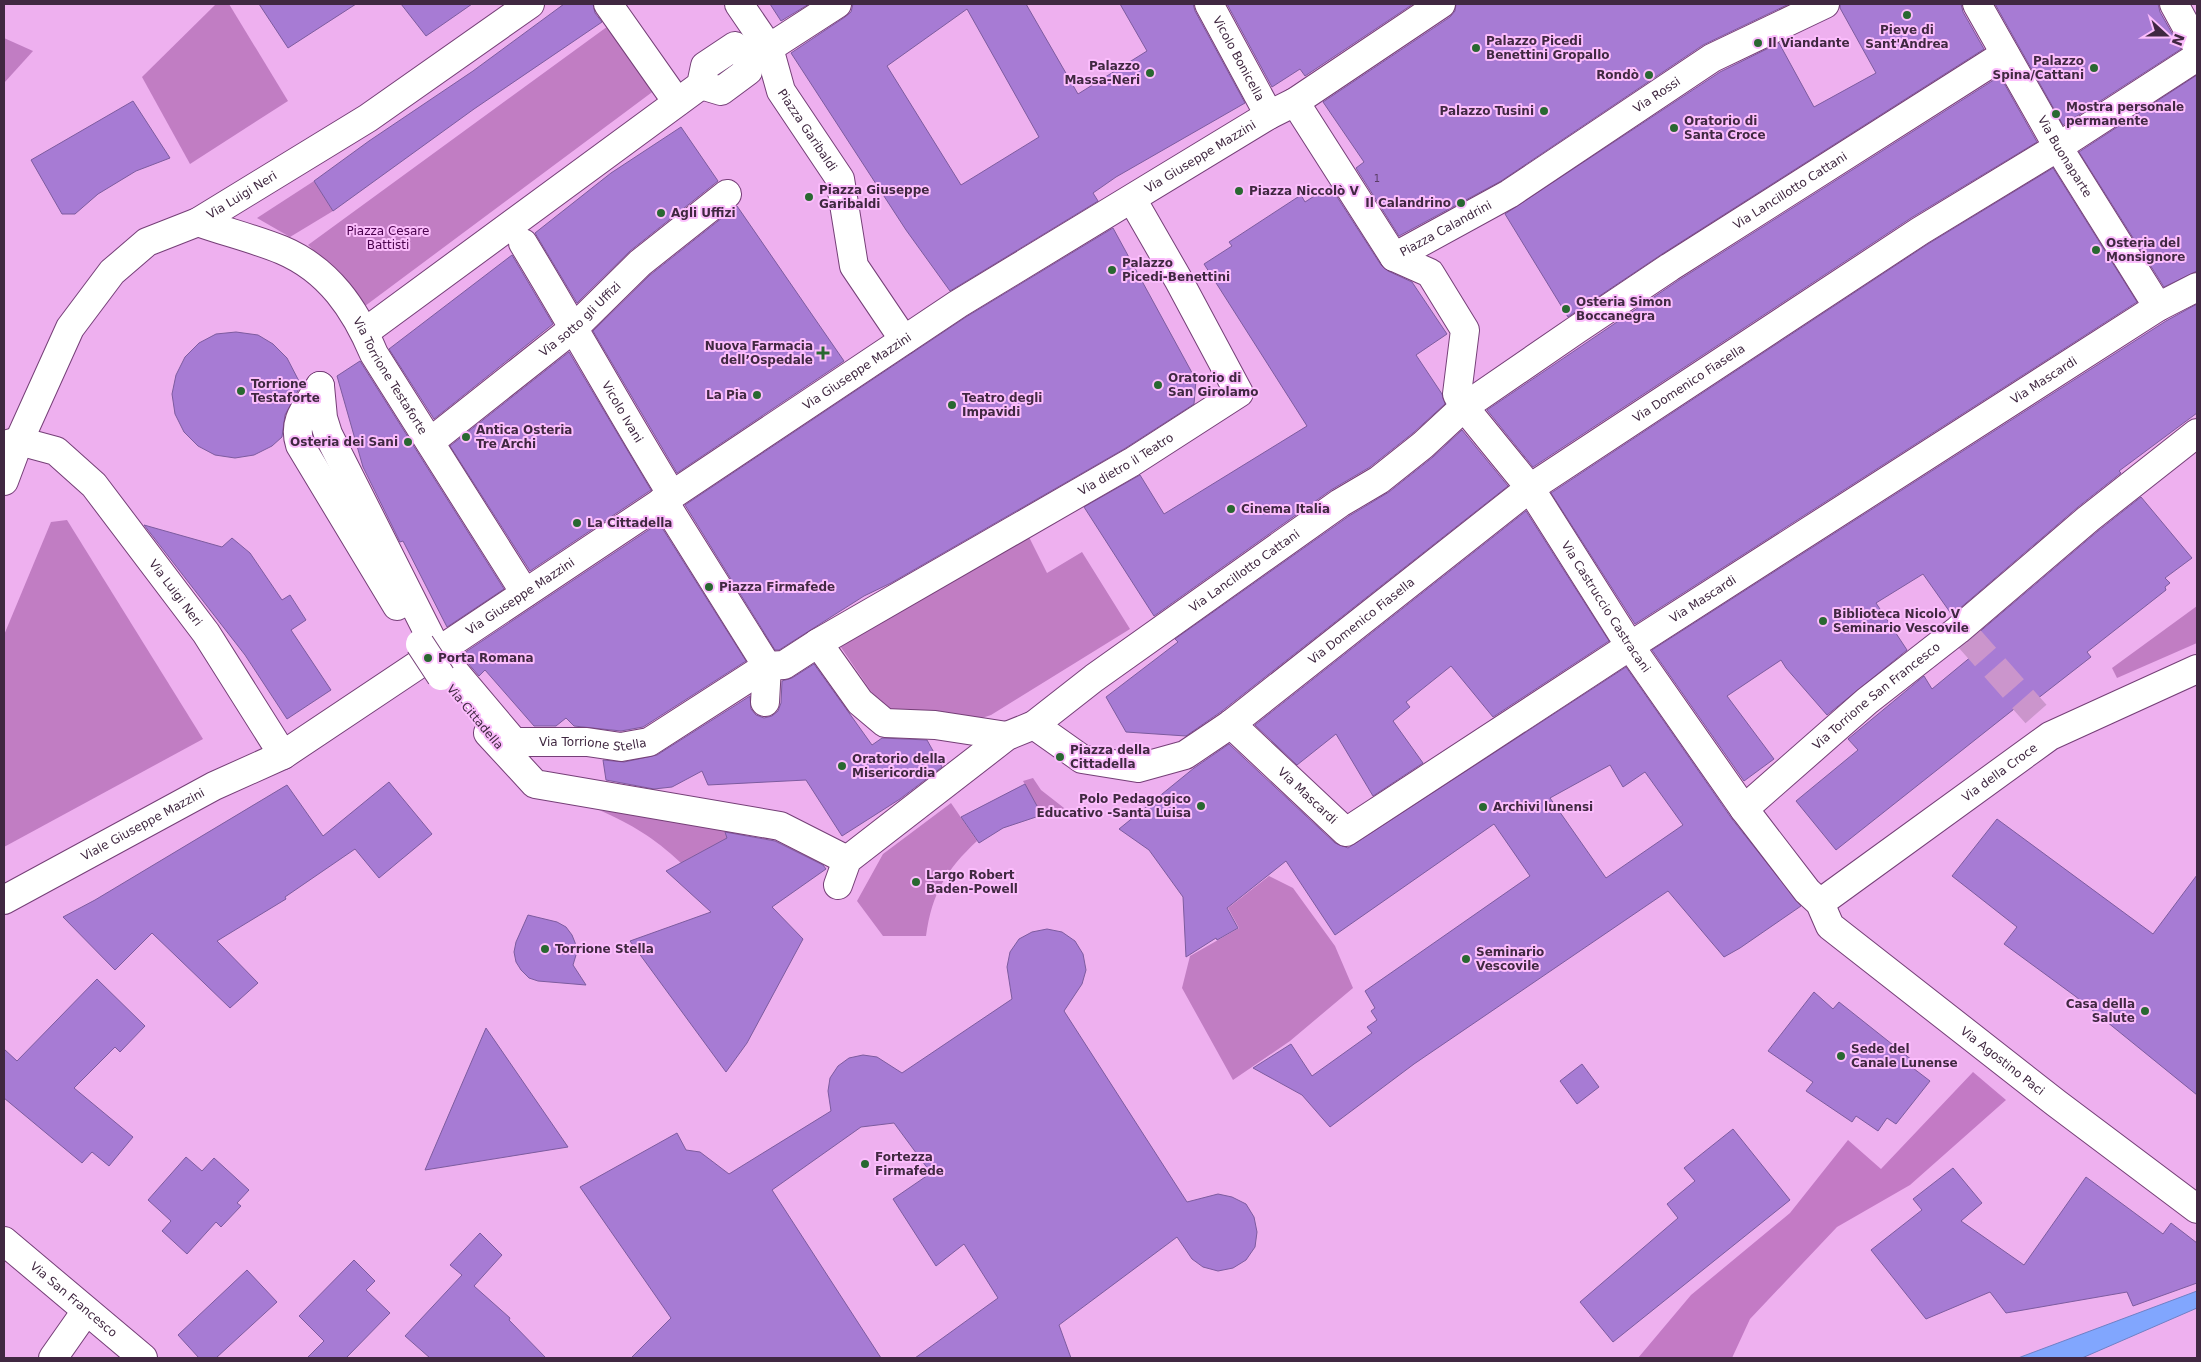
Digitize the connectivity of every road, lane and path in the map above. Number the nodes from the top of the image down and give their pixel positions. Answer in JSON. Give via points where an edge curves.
{"nodes":[{"id":1,"x":530,"y":4,"type":"edge"},
{"id":2,"x":608,"y":4,"type":"edge"},
{"id":3,"x":739,"y":4,"type":"edge"},
{"id":4,"x":761,"y":4,"type":"edge"},
{"id":5,"x":838,"y":4,"type":"edge"},
{"id":6,"x":1209,"y":4,"type":"edge"},
{"id":7,"x":1441,"y":4,"type":"edge"},
{"id":8,"x":1825,"y":4,"type":"edge"},
{"id":9,"x":1977,"y":4,"type":"edge"},
{"id":10,"x":2174,"y":4,"type":"edge"},
{"id":11,"x":2197,"y":46,"type":"edge"},
{"id":12,"x":766,"y":47,"type":"junction"},
{"id":13,"x":2005,"y":54,"type":"junction"},
{"id":14,"x":2197,"y":56,"type":"edge"},
{"id":15,"x":677,"y":102,"type":"junction"},
{"id":16,"x":1295,"y":102,"type":"junction"},
{"id":17,"x":1269,"y":115,"type":"junction"},
{"id":18,"x":2058,"y":147,"type":"junction"},
{"id":19,"x":727,"y":194,"type":"dead end"},
{"id":20,"x":1132,"y":199,"type":"junction"},
{"id":21,"x":1496,"y":201,"type":"joint"},
{"id":22,"x":198,"y":222,"type":"junction"},
{"id":23,"x":520,"y":236,"type":"junction"},
{"id":24,"x":1393,"y":256,"type":"junction"},
{"id":25,"x":2197,"y":287,"type":"edge"},
{"id":26,"x":2158,"y":307,"type":"junction"},
{"id":27,"x":574,"y":328,"type":"junction"},
{"id":28,"x":365,"y":332,"type":"junction"},
{"id":29,"x":904,"y":340,"type":"junction"},
{"id":30,"x":320,"y":386,"type":"dead end"},
{"id":31,"x":1464,"y":407,"type":"junction"},
{"id":32,"x":2197,"y":433,"type":"edge"},
{"id":33,"x":430,"y":442,"type":"junction"},
{"id":34,"x":11,"y":443,"type":"edge"},
{"id":35,"x":4,"y":481,"type":"edge"},
{"id":36,"x":1530,"y":488,"type":"junction"},
{"id":37,"x":668,"y":498,"type":"junction"},
{"id":38,"x":525,"y":593,"type":"junction"},
{"id":39,"x":818,"y":643,"type":"junction"},
{"id":40,"x":1630,"y":646,"type":"junction"},
{"id":41,"x":433,"y":657,"type":"junction"},
{"id":42,"x":767,"y":666,"type":"junction"},
{"id":43,"x":2197,"y":669,"type":"edge"},
{"id":44,"x":766,"y":702,"type":"dead end"},
{"id":45,"x":1232,"y":724,"type":"junction"},
{"id":46,"x":1034,"y":726,"type":"junction"},
{"id":47,"x":1007,"y":736,"type":"junction"},
{"id":48,"x":283,"y":755,"type":"junction"},
{"id":49,"x":1744,"y":809,"type":"junction"},
{"id":50,"x":837,"y":855,"type":"junction"},
{"id":51,"x":838,"y":885,"type":"dead end"},
{"id":52,"x":4,"y":900,"type":"edge"},
{"id":53,"x":1820,"y":903,"type":"junction"},
{"id":54,"x":2197,"y":1209,"type":"edge"},
{"id":55,"x":4,"y":1241,"type":"edge"},
{"id":56,"x":86,"y":1311,"type":"junction"},
{"id":57,"x":53,"y":1358,"type":"edge"},
{"id":58,"x":143,"y":1358,"type":"edge"}],
"edges":[{"from":1,"to":22,"type":"street","name":"Via Luigi Neri","via":[[368,118]]},
{"from":2,"to":15,"type":"street"},
{"from":3,"to":12,"type":"street"},
{"from":4,"to":12,"type":"street"},
{"from":5,"to":12,"type":"street"},
{"from":6,"to":17,"type":"street","name":"Vicolo Bonicella"},
{"from":7,"to":16,"type":"street","name":"Via Giuseppe Mazzini"},
{"from":8,"to":21,"type":"street","name":"Via Rossi","via":[[1712,58]]},
{"from":9,"to":13,"type":"street","name":"Via Buonaparte"},
{"from":10,"to":11,"type":"street"},
{"from":12,"to":15,"type":"street","via":[[735,46]]},
{"from":12,"to":29,"type":"street","name":"Piazza Garibaldi","via":[[781,91],[840,179],[854,266]]},
{"from":13,"to":18,"type":"street","name":"Via Buonaparte"},
{"from":13,"to":31,"type":"street","name":"Via Lancillotto Cattani","via":[[1670,267]]},
{"from":14,"to":18,"type":"street","name":"Via Domenico Fiasella"},
{"from":15,"to":23,"type":"street"},
{"from":16,"to":17,"type":"street","name":"Via Giuseppe Mazzini"},
{"from":16,"to":24,"type":"street"},
{"from":17,"to":20,"type":"street","name":"Via Giuseppe Mazzini"},
{"from":18,"to":26,"type":"street","name":"Via Buonaparte"},
{"from":18,"to":36,"type":"street","name":"Via Domenico Fiasella","via":[[1912,236]]},
{"from":19,"to":27,"type":"street","name":"Via sotto gli Uffizi","via":[[640,263]]},
{"from":20,"to":29,"type":"street","name":"Via Giuseppe Mazzini"},
{"from":20,"to":39,"type":"street","name":"Via dietro il Teatro","via":[[1239,393],[1132,462]]},
{"from":21,"to":24,"type":"street","name":"Piazza Calandrini"},
{"from":22,"to":28,"type":"street","name":"Via Torrione Testaforte","via":[[302,259],[330,281]]},
{"from":22,"to":34,"type":"street","name":"Via Luigi Neri","via":[[147,242],[112,272],[70,328]]},
{"from":23,"to":27,"type":"street","name":"Vicolo Ivani"},
{"from":23,"to":28,"type":"street"},
{"from":24,"to":31,"type":"street","name":"Piazza Calandrini","via":[[1430,273],[1466,330],[1457,394]]},
{"from":25,"to":26,"type":"street","name":"Via Mascardi"},
{"from":26,"to":40,"type":"street","name":"Via Mascardi"},
{"from":27,"to":33,"type":"street","name":"Via sotto gli Uffizi"},
{"from":27,"to":37,"type":"street","name":"Vicolo Ivani"},
{"from":28,"to":33,"type":"street","name":"Via Torrione Testaforte","via":[[374,354]]},
{"from":29,"to":37,"type":"street","name":"Via Giuseppe Mazzini"},
{"from":30,"to":41,"type":"street","name":"Via Cittadella","via":[[296,428],[300,446]]},
{"from":31,"to":36,"type":"street","name":"Via Castruccio Castracani"},
{"from":31,"to":46,"type":"street","name":"Via Lancillotto Cattani","via":[[1379,480],[1340,503],[1094,678]]},
{"from":32,"to":49,"type":"street","name":"Via Torrione San Francesco","via":[[2088,518],[1958,630],[1867,701]]},
{"from":33,"to":38,"type":"street","name":"Via Torrione Testaforte"},
{"from":34,"to":35,"type":"street","name":"Via Luigi Neri"},
{"from":34,"to":48,"type":"street","name":"Via Luigi Neri","via":[[56,451],[94,484],[206,633]]},
{"from":36,"to":40,"type":"street","name":"Via Castruccio Castracani"},
{"from":36,"to":45,"type":"street","name":"Via Domenico Fiasella"},
{"from":37,"to":38,"type":"street","name":"Via Giuseppe Mazzini"},
{"from":37,"to":42,"type":"street","name":"Vicolo Ivani"},
{"from":38,"to":41,"type":"street","name":"Via Giuseppe Mazzini"},
{"from":39,"to":42,"type":"street","via":[[784,665]]},
{"from":39,"to":47,"type":"street","via":[[860,702],[886,723],[935,725]]},
{"from":40,"to":45,"type":"street","name":"Via Mascardi","via":[[1346,832]]},
{"from":40,"to":49,"type":"street","name":"Via Castruccio Castracani"},
{"from":41,"to":42,"type":"street","name":"Via Torrione Stella","via":[[514,742],[587,742],[621,747],[649,742]]},
{"from":41,"to":48,"type":"street","name":"Via Giuseppe Mazzini"},
{"from":41,"to":50,"type":"street","name":"Via Cittadella","via":[[511,759],[535,784],[780,826]]},
{"from":42,"to":44,"type":"street"},
{"from":43,"to":53,"type":"street","name":"Via della Croce","via":[[2050,736]]},
{"from":45,"to":46,"type":"street","name":"Via Domenico Fiasella","via":[[1185,755],[1138,768],[1082,759]]},
{"from":46,"to":47,"type":"street"},
{"from":47,"to":50,"type":"street"},
{"from":48,"to":52,"type":"street","name":"Viale Giuseppe Mazzini","via":[[214,786]]},
{"from":49,"to":53,"type":"street","via":[[1807,891]]},
{"from":50,"to":51,"type":"street"},
{"from":53,"to":54,"type":"street","name":"Via Agostino Paci","via":[[1830,926]]},
{"from":55,"to":56,"type":"street","name":"Via San Francesco"},
{"from":56,"to":57,"type":"street"},
{"from":56,"to":58,"type":"street","name":"Via San Francesco"}]}
